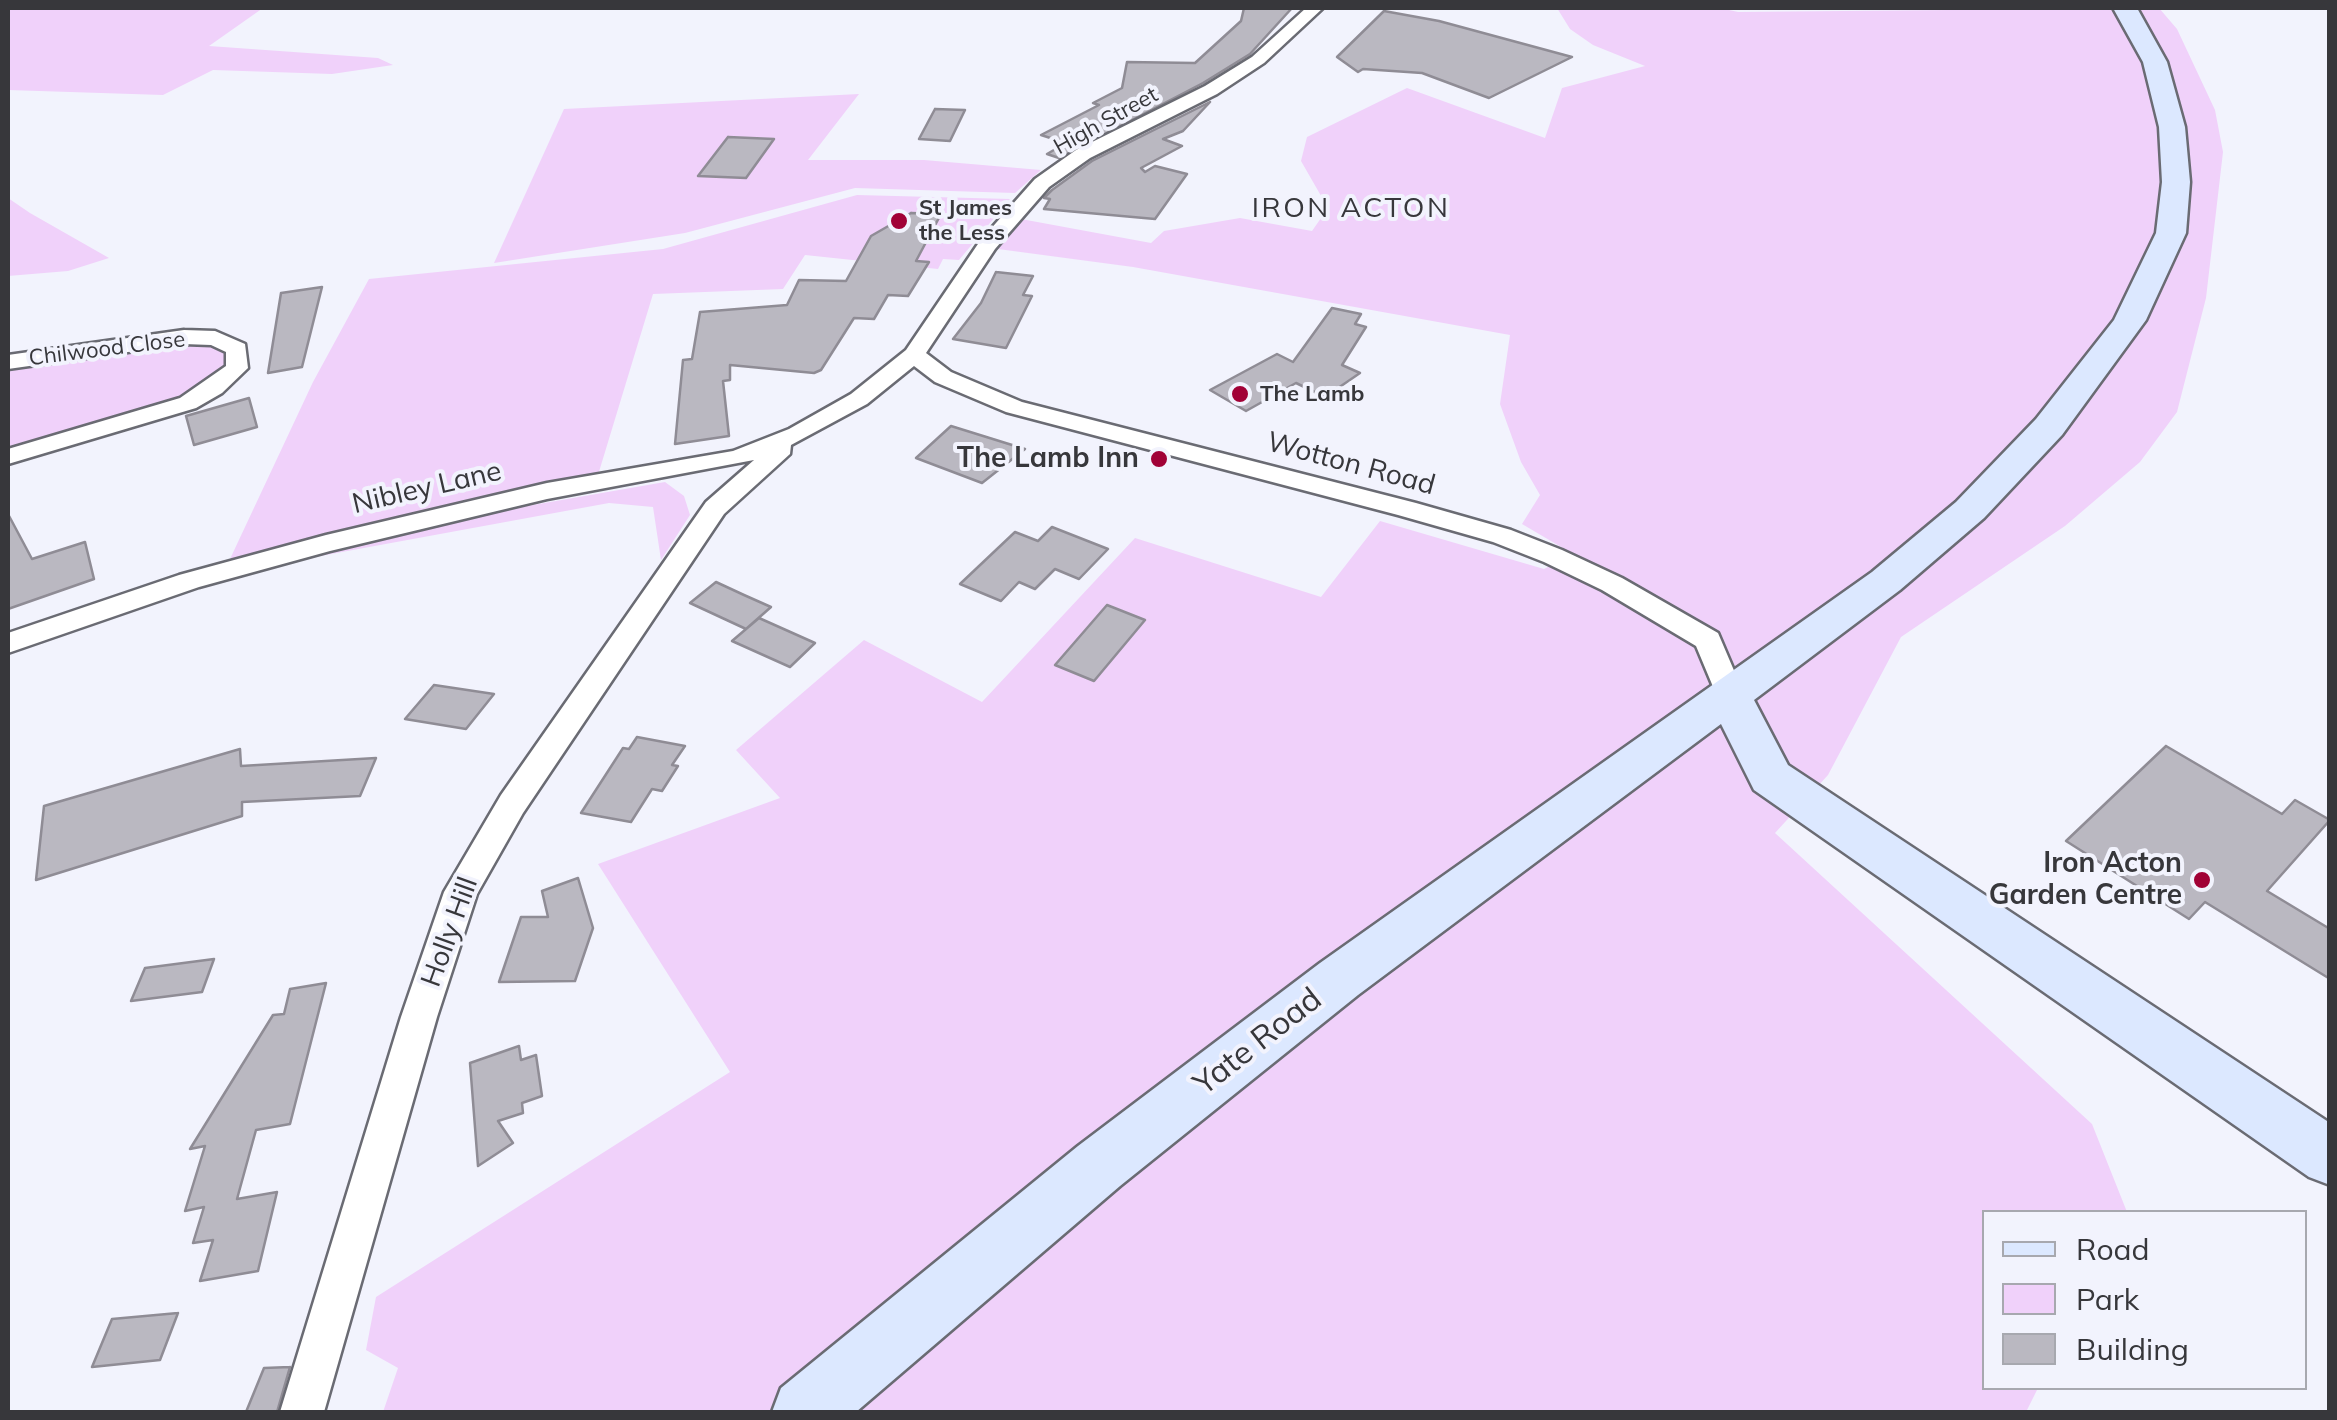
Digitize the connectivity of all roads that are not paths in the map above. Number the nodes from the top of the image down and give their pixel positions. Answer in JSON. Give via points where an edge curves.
{"nodes":[{"id":1,"x":1314,"y":8,"type":"edge"},
{"id":2,"x":2125,"y":8,"type":"edge"},
{"id":3,"x":914,"y":355,"type":"junction"},
{"id":4,"x":8,"y":362,"type":"edge"},
{"id":5,"x":943,"y":378,"type":"junction"},
{"id":6,"x":859,"y":399,"type":"junction"},
{"id":7,"x":798,"y":434,"type":"junction"},
{"id":8,"x":8,"y":457,"type":"edge"},
{"id":9,"x":682,"y":467,"type":"junction"},
{"id":10,"x":716,"y":508,"type":"junction"},
{"id":11,"x":8,"y":642,"type":"edge"},
{"id":12,"x":1729,"y":694,"type":"junction"},
{"id":13,"x":2330,"y":1157,"type":"edge"},
{"id":14,"x":302,"y":1412,"type":"edge"},
{"id":15,"x":804,"y":1412,"type":"edge"}],
"edges":[{"from":1,"to":3,"type":"street","name":"High Street","via":[[1258,60],[1084,154],[1042,184],[988,246]]},
{"from":2,"to":12,"type":"main road","name":"Yate Road","via":[[2155,62],[2172,127],[2176,182],[2170,233],[2130,320],[2049,428],[1970,510],[1886,581]]},
{"from":3,"to":5,"type":"street","name":"Wotton Road"},
{"from":3,"to":6,"type":"street","name":"Nibley Lane"},
{"from":4,"to":8,"type":"street","name":"Chilwood Close","via":[[184,337],[216,338],[237,349],[237,368],[188,403]]},
{"from":5,"to":6,"type":"street","name":"Nibley Lane"},
{"from":5,"to":12,"type":"street","name":"Wotton Road","via":[[1046,416],[1407,509],[1553,556],[1708,640]]},
{"from":6,"to":7,"type":"street","name":"Nibley Lane"},
{"from":7,"to":9,"type":"street","name":"Nibley Lane","via":[[739,457]]},
{"from":7,"to":10,"type":"street","name":"Holly Hill"},
{"from":9,"to":10,"type":"street"},
{"from":9,"to":11,"type":"street","name":"Nibley Lane","via":[[326,543]]},
{"from":10,"to":14,"type":"street","name":"Holly Hill","via":[[512,804],[461,892]]},
{"from":12,"to":13,"type":"main road","via":[[1771,778]]},
{"from":12,"to":15,"type":"main road","name":"Yate Road","via":[[1339,979],[1099,1166]]}]}
